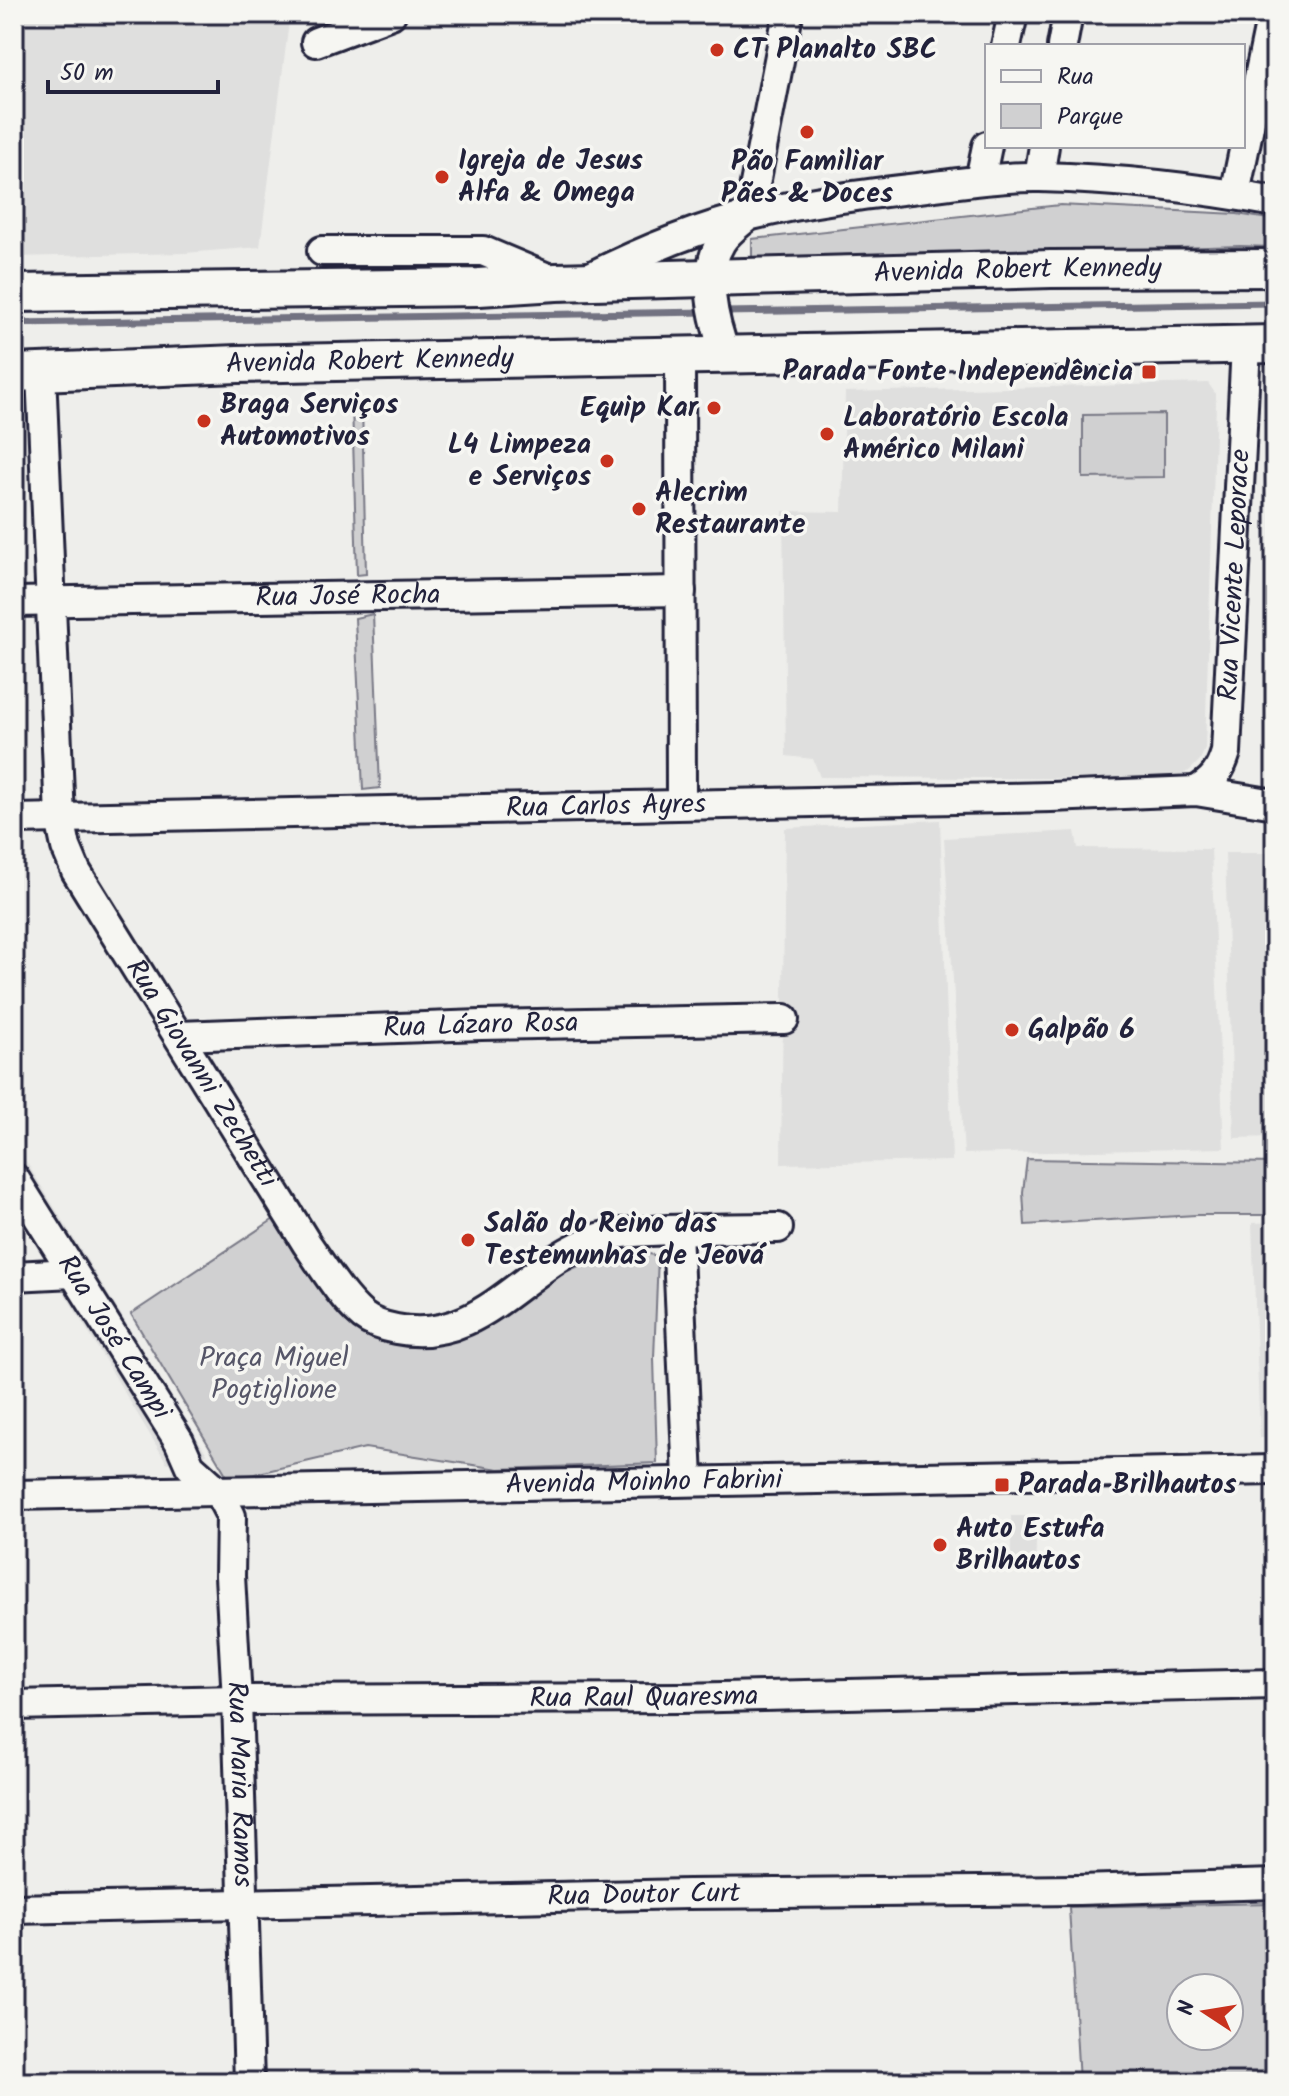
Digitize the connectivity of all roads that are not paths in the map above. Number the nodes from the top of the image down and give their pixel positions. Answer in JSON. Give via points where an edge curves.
{"nodes":[{"id":1,"x":391,"y":14,"type":"edge"},
{"id":2,"x":788,"y":14,"type":"edge"},
{"id":3,"x":1013,"y":14,"type":"edge"},
{"id":4,"x":1068,"y":14,"type":"edge"},
{"id":5,"x":1272,"y":14,"type":"edge"},
{"id":6,"x":316,"y":42,"type":"dead end"},
{"id":7,"x":1006,"y":44,"type":"edge"},
{"id":8,"x":1062,"y":44,"type":"edge"},
{"id":9,"x":1245,"y":145,"type":"edge"},
{"id":10,"x":987,"y":148,"type":"edge"},
{"id":11,"x":1044,"y":148,"type":"edge"},
{"id":12,"x":1244,"y":148,"type":"edge"},
{"id":13,"x":1039,"y":177,"type":"junction"},
{"id":14,"x":980,"y":180,"type":"junction"},
{"id":15,"x":1235,"y":194,"type":"junction"},
{"id":16,"x":1275,"y":202,"type":"edge"},
{"id":17,"x":749,"y":215,"type":"junction"},
{"id":18,"x":322,"y":251,"type":"dead end"},
{"id":19,"x":1275,"y":268,"type":"edge"},
{"id":20,"x":568,"y":282,"type":"junction"},
{"id":21,"x":712,"y":287,"type":"junction"},
{"id":22,"x":14,"y":293,"type":"edge"},
{"id":23,"x":1260,"y":345,"type":"edge"},
{"id":24,"x":723,"y":348,"type":"junction"},
{"id":25,"x":680,"y":354,"type":"junction"},
{"id":26,"x":27,"y":373,"type":"edge"},
{"id":27,"x":681,"y":591,"type":"junction"},
{"id":28,"x":52,"y":601,"type":"junction"},
{"id":29,"x":14,"y":602,"type":"edge"},
{"id":30,"x":1196,"y":791,"type":"junction"},
{"id":31,"x":681,"y":803,"type":"junction"},
{"id":32,"x":1275,"y":804,"type":"edge"},
{"id":33,"x":60,"y":818,"type":"junction"},
{"id":34,"x":14,"y":819,"type":"edge"},
{"id":35,"x":784,"y":1019,"type":"dead end"},
{"id":36,"x":179,"y":1036,"type":"junction"},
{"id":37,"x":14,"y":1178,"type":"edge"},
{"id":38,"x":778,"y":1228,"type":"dead end"},
{"id":39,"x":677,"y":1230,"type":"junction"},
{"id":40,"x":73,"y":1273,"type":"junction"},
{"id":41,"x":14,"y":1276,"type":"edge"},
{"id":42,"x":1275,"y":1470,"type":"edge"},
{"id":43,"x":688,"y":1480,"type":"junction"},
{"id":44,"x":218,"y":1491,"type":"junction"},
{"id":45,"x":14,"y":1495,"type":"edge"},
{"id":46,"x":1275,"y":1684,"type":"edge"},
{"id":47,"x":237,"y":1700,"type":"junction"},
{"id":48,"x":14,"y":1705,"type":"edge"},
{"id":49,"x":1275,"y":1884,"type":"edge"},
{"id":50,"x":243,"y":1906,"type":"junction"},
{"id":51,"x":14,"y":1909,"type":"edge"},
{"id":52,"x":249,"y":2082,"type":"edge"}],
"edges":[{"from":1,"to":6,"type":"street"},
{"from":2,"to":17,"type":"street"},
{"from":3,"to":7,"type":"street"},
{"from":4,"to":8,"type":"street"},
{"from":5,"to":9,"type":"street"},
{"from":10,"to":14,"type":"street"},
{"from":11,"to":13,"type":"street"},
{"from":12,"to":15,"type":"street"},
{"from":13,"to":14,"type":"street","name":"Avenida Robert Kennedy"},
{"from":13,"to":15,"type":"street","name":"Avenida Robert Kennedy"},
{"from":14,"to":17,"type":"street","name":"Avenida Robert Kennedy"},
{"from":15,"to":16,"type":"street","name":"Avenida Robert Kennedy"},
{"from":17,"to":20,"type":"street","name":"Avenida Robert Kennedy"},
{"from":17,"to":21,"type":"street","via":[[719,245]]},
{"from":18,"to":20,"type":"street","name":"Avenida Robert Kennedy","via":[[483,251]]},
{"from":19,"to":21,"type":"main road","name":"Avenida Robert Kennedy","via":[[1051,269]]},
{"from":20,"to":21,"type":"main road","name":"Avenida Robert Kennedy"},
{"from":20,"to":22,"type":"main road","name":"Avenida Robert Kennedy"},
{"from":21,"to":24,"type":"street"},
{"from":23,"to":24,"type":"main road","name":"Avenida Robert Kennedy"},
{"from":23,"to":30,"type":"street","name":"Rua Vicente Leporace","via":[[1226,752],[1221,770]]},
{"from":24,"to":25,"type":"main road","name":"Avenida Robert Kennedy"},
{"from":25,"to":26,"type":"main road","name":"Avenida Robert Kennedy"},
{"from":25,"to":27,"type":"street"},
{"from":26,"to":28,"type":"street","name":"Rua Giovanni Zechetti"},
{"from":27,"to":28,"type":"street","name":"Rua José Rocha"},
{"from":27,"to":31,"type":"street"},
{"from":28,"to":29,"type":"street","name":"Rua José Rocha"},
{"from":28,"to":33,"type":"street","name":"Rua Giovanni Zechetti"},
{"from":30,"to":31,"type":"street","name":"Rua Carlos Ayres"},
{"from":30,"to":32,"type":"street","name":"Rua Carlos Ayres"},
{"from":31,"to":33,"type":"street","name":"Rua Carlos Ayres"},
{"from":33,"to":34,"type":"street","name":"Rua Carlos Ayres"},
{"from":33,"to":36,"type":"street","name":"Rua Giovanni Zechetti","via":[[76,871]]},
{"from":35,"to":36,"type":"street","name":"Rua Lázaro Rosa"},
{"from":36,"to":39,"type":"street","name":"Rua Giovanni Zechetti","via":[[347,1300],[366,1319],[388,1328],[426,1332],[463,1324],[565,1252],[598,1238]]},
{"from":37,"to":40,"type":"street","name":"Rua José Campi"},
{"from":38,"to":39,"type":"street","name":"Rua Giovanni Zechetti"},
{"from":39,"to":43,"type":"street"},
{"from":40,"to":41,"type":"street"},
{"from":40,"to":44,"type":"street","name":"Rua José Campi","via":[[190,1466]]},
{"from":42,"to":43,"type":"street","name":"Avenida Moinho Fabrini"},
{"from":43,"to":44,"type":"street","name":"Avenida Moinho Fabrini"},
{"from":44,"to":45,"type":"street","name":"Avenida Moinho Fabrini"},
{"from":44,"to":47,"type":"street","name":"Rua Maria Ramos","via":[[231,1516]]},
{"from":46,"to":47,"type":"street","name":"Rua Raul Quaresma","via":[[682,1698]]},
{"from":47,"to":48,"type":"street","name":"Rua Raul Quaresma"},
{"from":47,"to":50,"type":"street","name":"Rua Maria Ramos"},
{"from":49,"to":50,"type":"street","name":"Rua Doutor Curt"},
{"from":50,"to":51,"type":"street","name":"Rua Doutor Curt"},
{"from":50,"to":52,"type":"street","name":"Rua Maria Ramos"}]}
